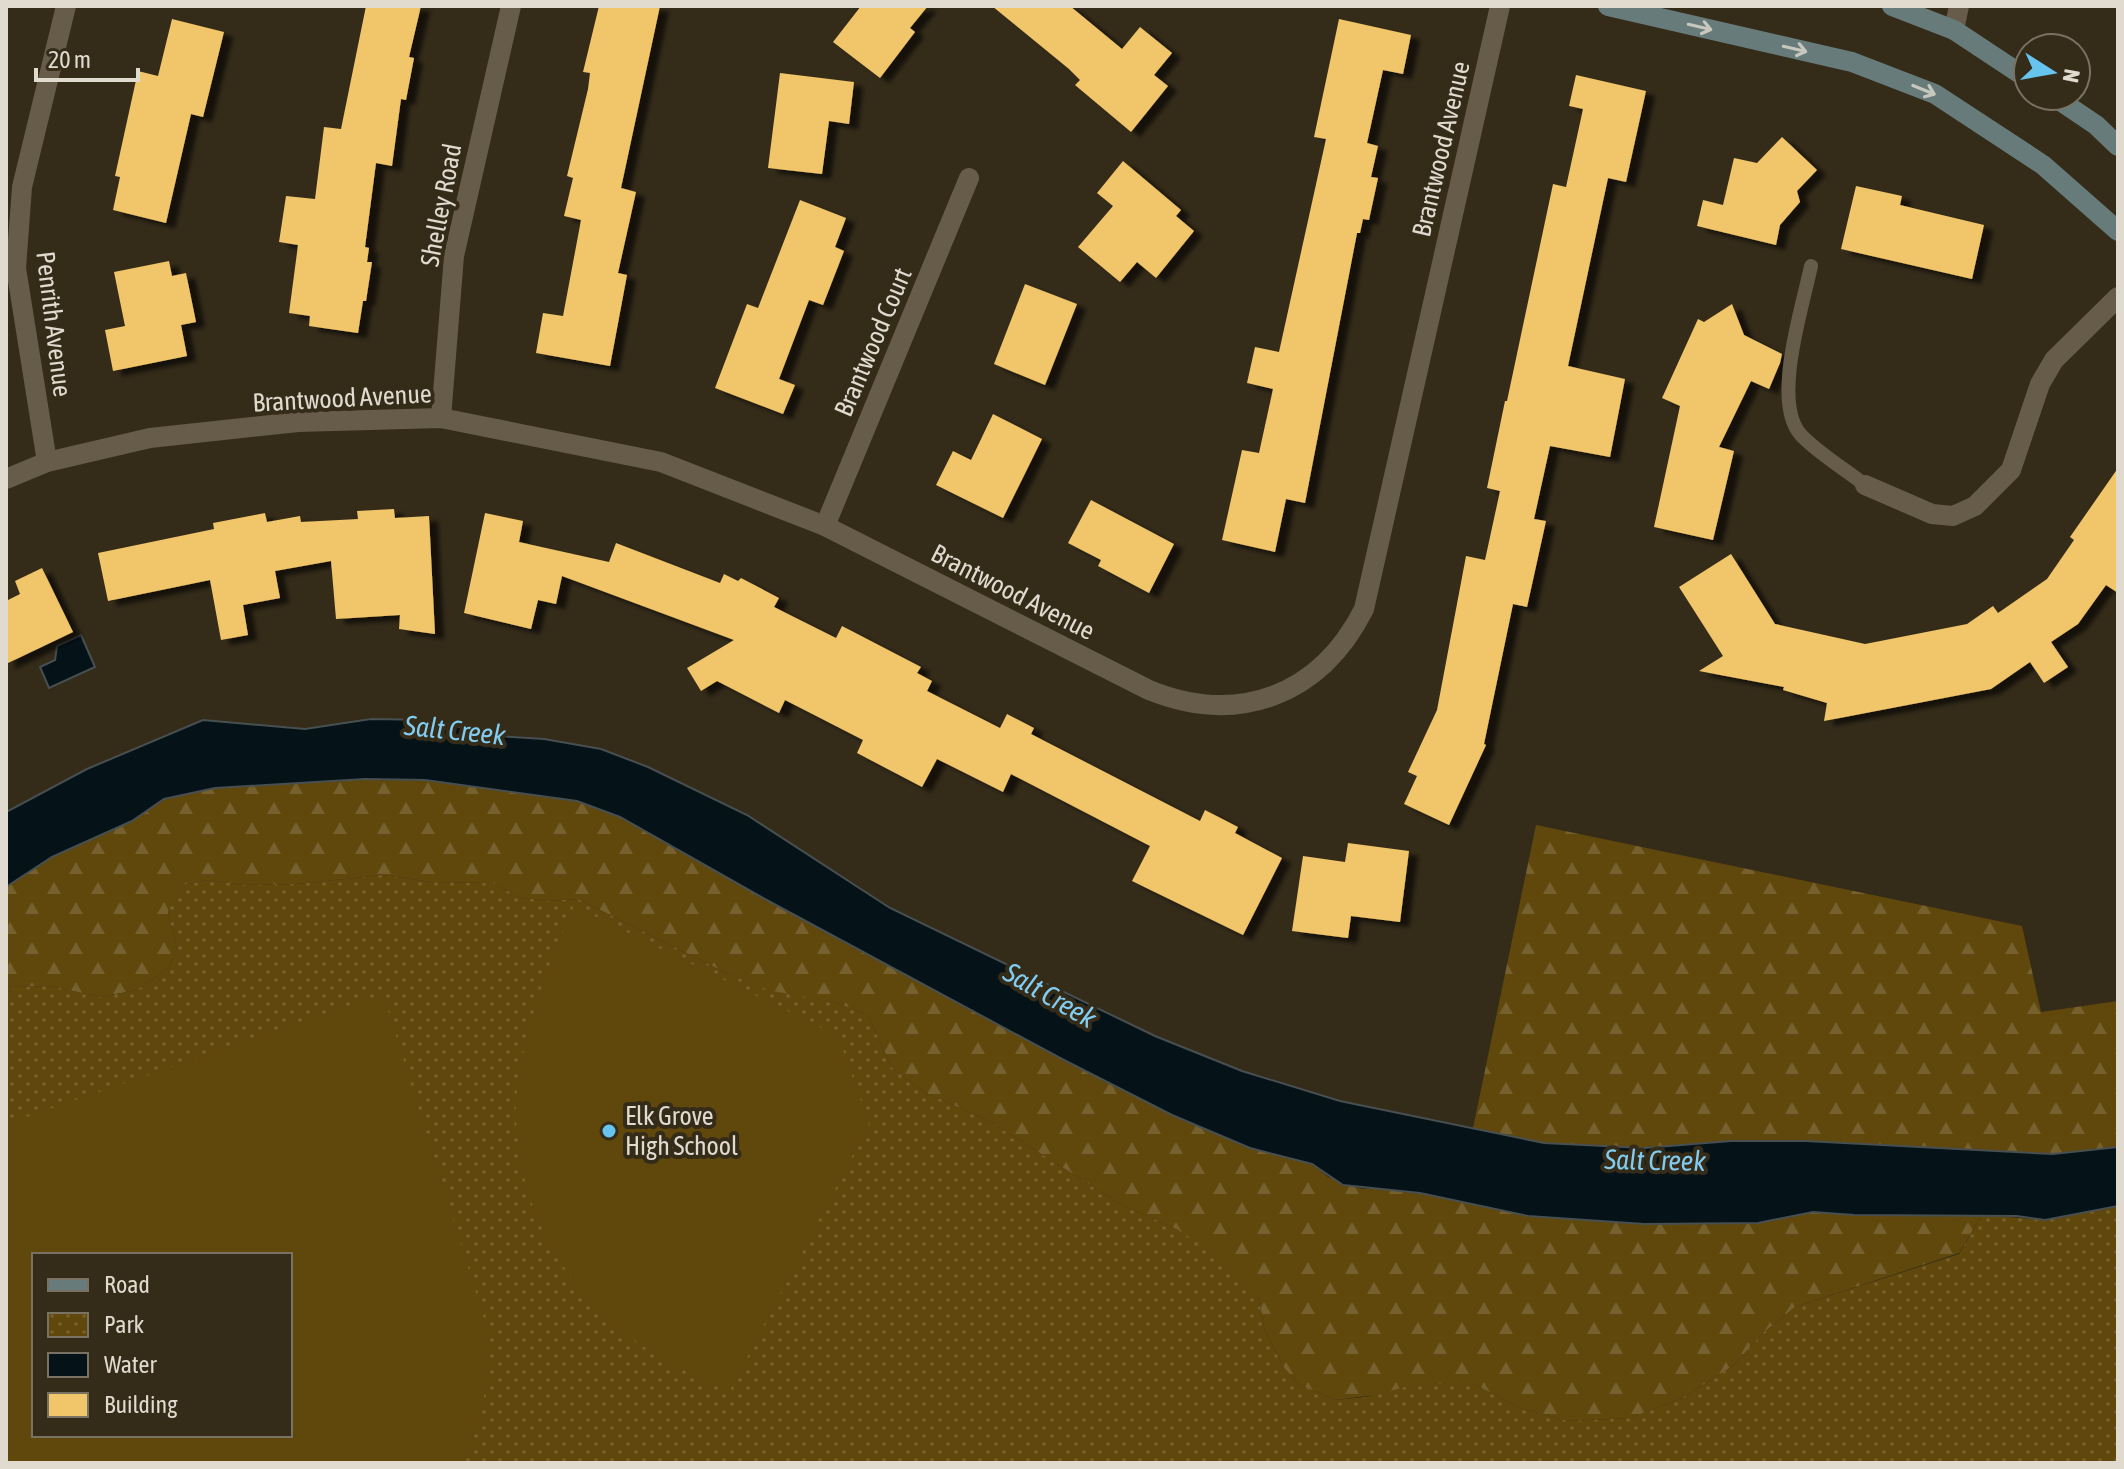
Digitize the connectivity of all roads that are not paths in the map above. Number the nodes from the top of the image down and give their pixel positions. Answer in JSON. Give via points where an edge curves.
{"nodes":[{"id":1,"x":66,"y":6,"type":"edge"},
{"id":2,"x":511,"y":6,"type":"edge"},
{"id":3,"x":1500,"y":6,"type":"edge"},
{"id":4,"x":1608,"y":6,"type":"edge"},
{"id":5,"x":1892,"y":6,"type":"edge"},
{"id":6,"x":1959,"y":6,"type":"edge"},
{"id":7,"x":1954,"y":30,"type":"junction"},
{"id":8,"x":2012,"y":68,"type":"edge"},
{"id":9,"x":2077,"y":112,"type":"edge"},
{"id":10,"x":2118,"y":146,"type":"edge"},
{"id":11,"x":969,"y":178,"type":"dead end"},
{"id":12,"x":2118,"y":231,"type":"edge"},
{"id":13,"x":1811,"y":266,"type":"dead end"},
{"id":14,"x":2118,"y":297,"type":"edge"},
{"id":15,"x":441,"y":418,"type":"junction"},
{"id":16,"x":47,"y":462,"type":"junction"},
{"id":17,"x":6,"y":479,"type":"edge"},
{"id":18,"x":1865,"y":485,"type":"joint"},
{"id":19,"x":825,"y":526,"type":"junction"}],
"edges":[{"from":1,"to":16,"type":"street","name":"Penrith Avenue","via":[[22,187],[16,268]]},
{"from":2,"to":15,"type":"street","name":"Shelley Road","via":[[454,256]]},
{"from":3,"to":19,"type":"street","name":"Brantwood Avenue","via":[[1364,609],[1353,631],[1320,669],[1253,702],[1226,706],[1173,699]]},
{"from":4,"to":12,"type":"main road","one_way":true,"via":[[1852,62],[1935,94],[2043,165]]},
{"from":5,"to":7,"type":"main road"},
{"from":6,"to":7,"type":"street"},
{"from":7,"to":8,"type":"main road"},
{"from":9,"to":10,"type":"main road"},
{"from":11,"to":19,"type":"street","name":"Brantwood Court"},
{"from":13,"to":18,"type":"lane","via":[[1789,371],[1791,411],[1800,434]]},
{"from":14,"to":18,"type":"street","via":[[2054,360],[2040,384],[2011,470],[1975,506],[1953,516],[1932,514]]},
{"from":15,"to":16,"type":"street","name":"Brantwood Avenue","via":[[298,422],[150,438]]},
{"from":15,"to":19,"type":"street","name":"Brantwood Avenue","via":[[661,462]]},
{"from":16,"to":17,"type":"street","name":"Brantwood Avenue"}]}
